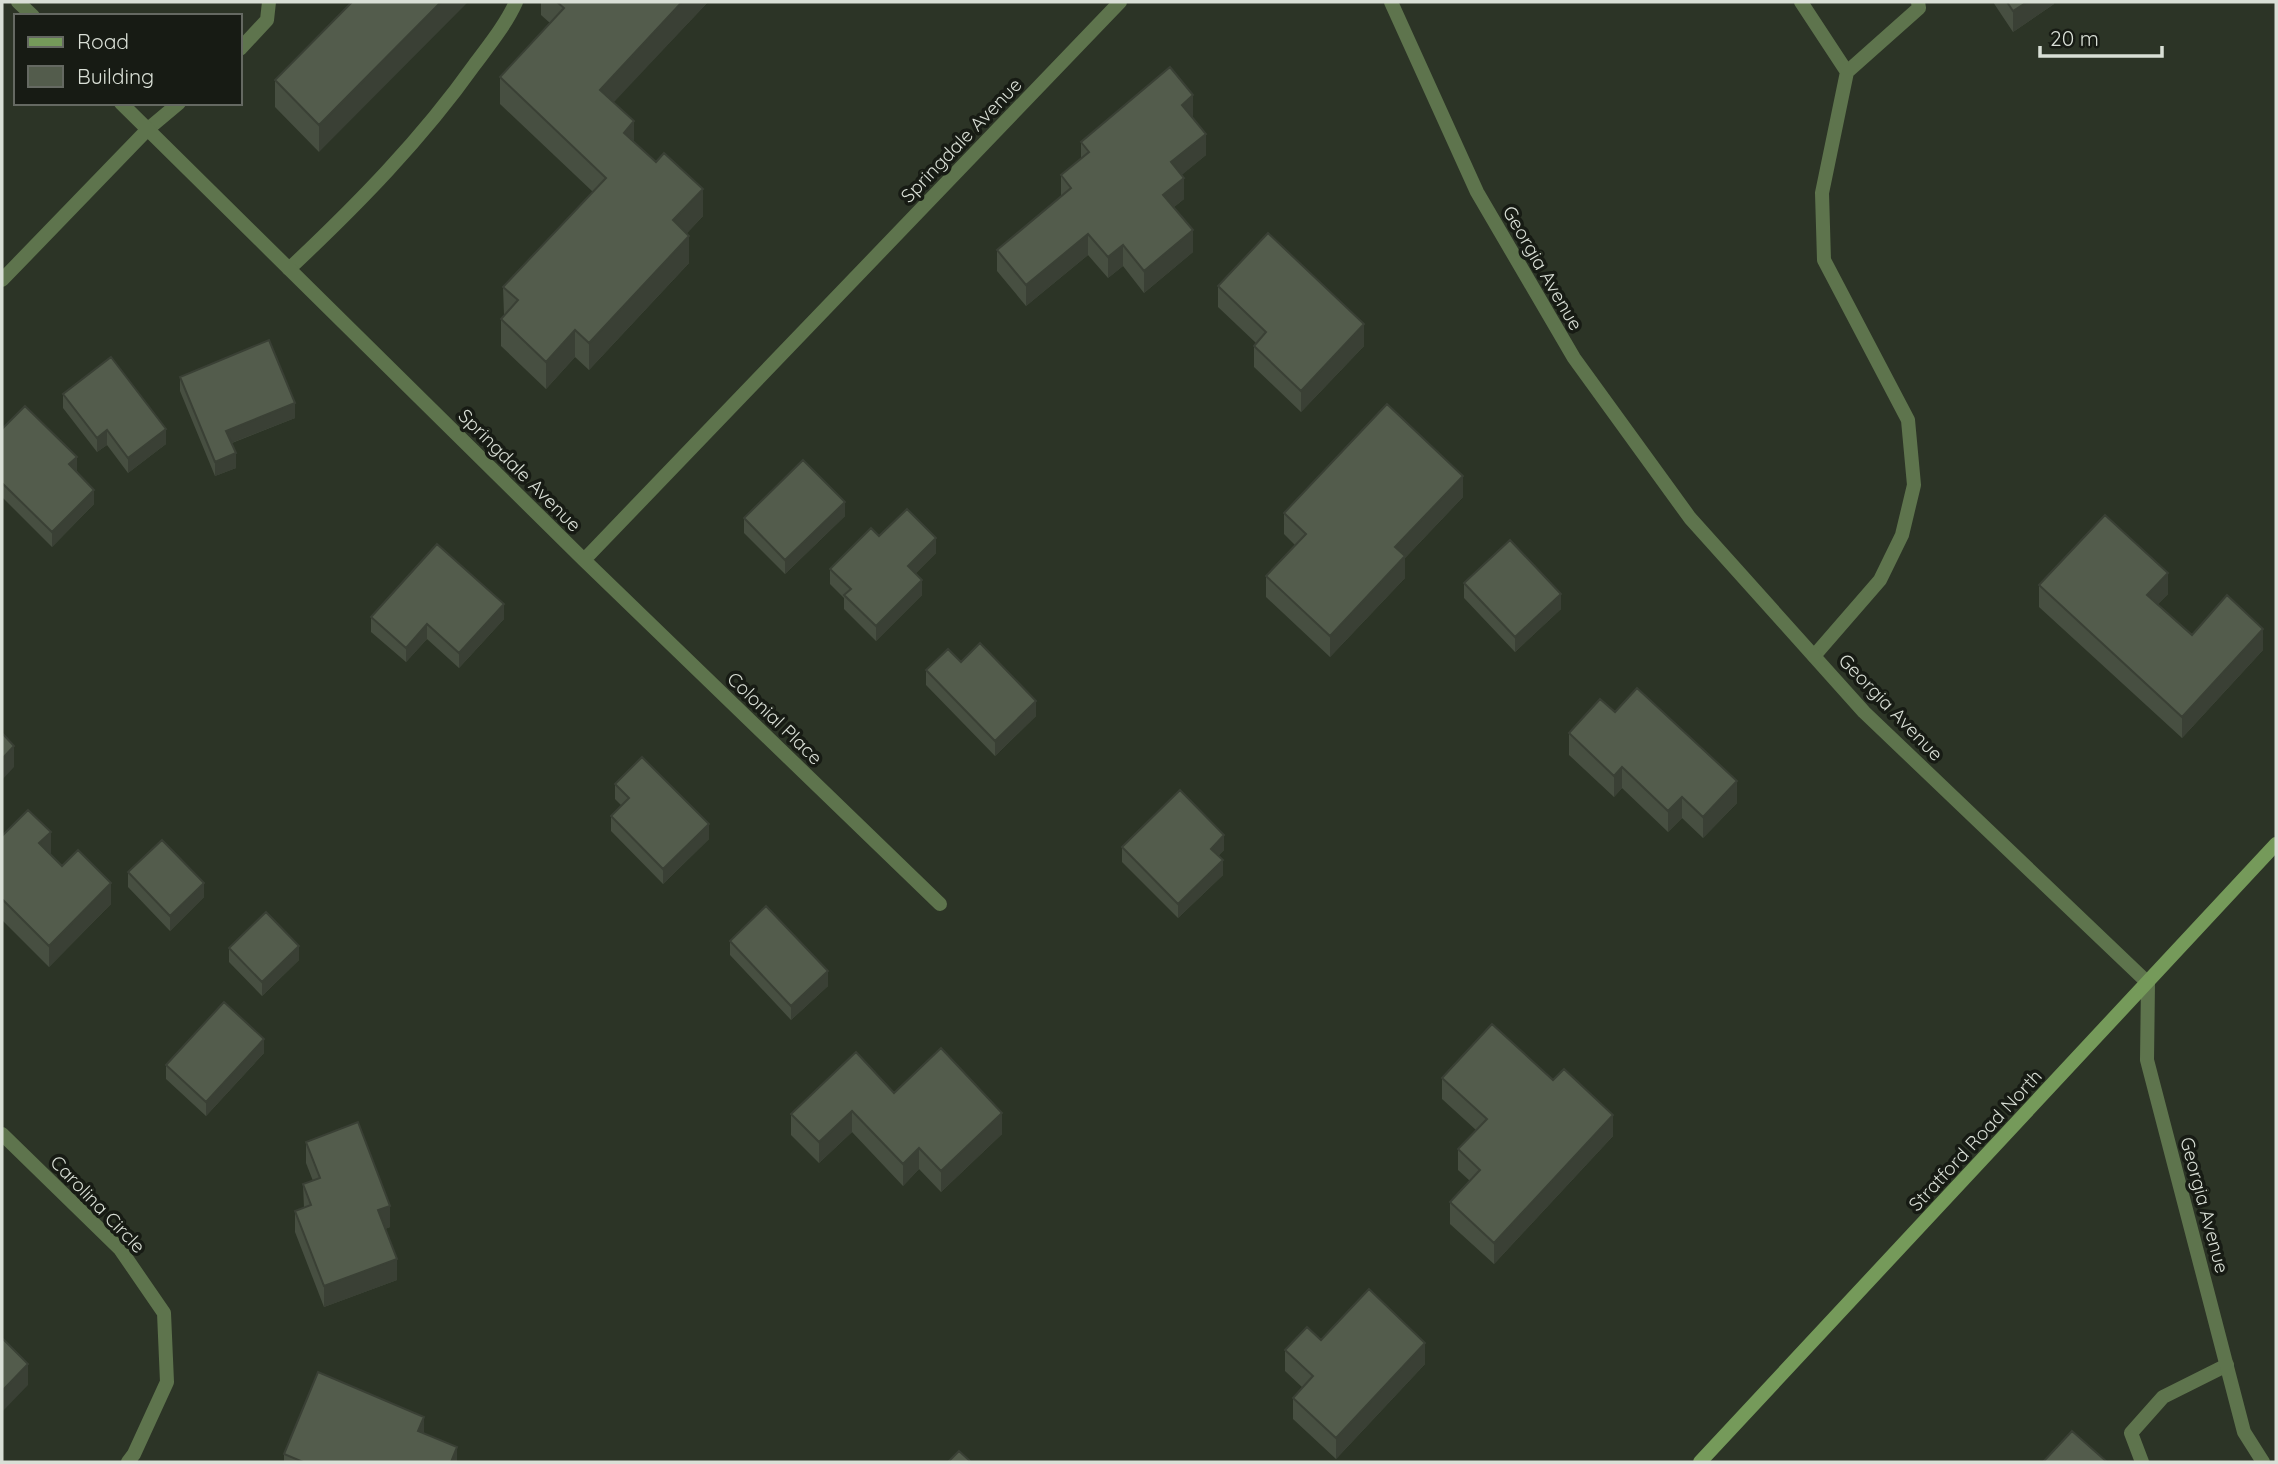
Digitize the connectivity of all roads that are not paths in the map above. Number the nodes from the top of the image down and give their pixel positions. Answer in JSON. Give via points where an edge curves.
{"nodes":[{"id":1,"x":270,"y":2,"type":"edge"},
{"id":2,"x":516,"y":2,"type":"edge"},
{"id":3,"x":1120,"y":2,"type":"edge"},
{"id":4,"x":1391,"y":2,"type":"edge"},
{"id":5,"x":1801,"y":2,"type":"edge"},
{"id":6,"x":1918,"y":2,"type":"edge"},
{"id":7,"x":242,"y":47,"type":"edge"},
{"id":8,"x":1847,"y":72,"type":"junction"},
{"id":9,"x":123,"y":105,"type":"edge"},
{"id":10,"x":177,"y":105,"type":"edge"},
{"id":11,"x":148,"y":130,"type":"junction"},
{"id":12,"x":289,"y":269,"type":"junction"},
{"id":13,"x":2,"y":280,"type":"edge"},
{"id":14,"x":583,"y":560,"type":"junction"},
{"id":15,"x":1814,"y":656,"type":"junction"},
{"id":16,"x":2276,"y":844,"type":"edge"},
{"id":17,"x":940,"y":904,"type":"dead end"},
{"id":18,"x":2148,"y":983,"type":"junction"},
{"id":19,"x":2,"y":1134,"type":"edge"},
{"id":20,"x":2227,"y":1365,"type":"junction"},
{"id":21,"x":128,"y":1462,"type":"edge"},
{"id":22,"x":1700,"y":1462,"type":"edge"},
{"id":23,"x":2142,"y":1462,"type":"edge"},
{"id":24,"x":2263,"y":1462,"type":"edge"}],
"edges":[{"from":1,"to":7,"type":"street","via":[[267,20]]},
{"from":2,"to":12,"type":"street","via":[[459,88],[387,173]]},
{"from":3,"to":14,"type":"street","name":"Springdale Avenue"},
{"from":4,"to":15,"type":"street","name":"Georgia Avenue","via":[[1477,192],[1574,358],[1690,518]]},
{"from":5,"to":8,"type":"street"},
{"from":6,"to":8,"type":"street","via":[[1919,8]]},
{"from":8,"to":15,"type":"street","via":[[1822,193],[1824,260],[1908,420],[1914,485],[1902,535],[1880,580]]},
{"from":9,"to":11,"type":"street","name":"Springdale Avenue"},
{"from":10,"to":11,"type":"street"},
{"from":11,"to":12,"type":"street","name":"Springdale Avenue"},
{"from":11,"to":13,"type":"street"},
{"from":12,"to":14,"type":"street","name":"Springdale Avenue"},
{"from":14,"to":17,"type":"street","name":"Colonial Place"},
{"from":15,"to":18,"type":"street","name":"Georgia Avenue","via":[[1864,712]]},
{"from":16,"to":18,"type":"main road","name":"Stratford Road North"},
{"from":18,"to":20,"type":"street","name":"Georgia Avenue","via":[[2147,1060]]},
{"from":18,"to":22,"type":"main road","name":"Stratford Road North"},
{"from":19,"to":21,"type":"street","name":"Carolina Circle","via":[[120,1249],[164,1313],[167,1382]]},
{"from":20,"to":23,"type":"street","via":[[2163,1397],[2131,1433]]},
{"from":20,"to":24,"type":"street","name":"Georgia Avenue","via":[[2244,1432]]}]}
